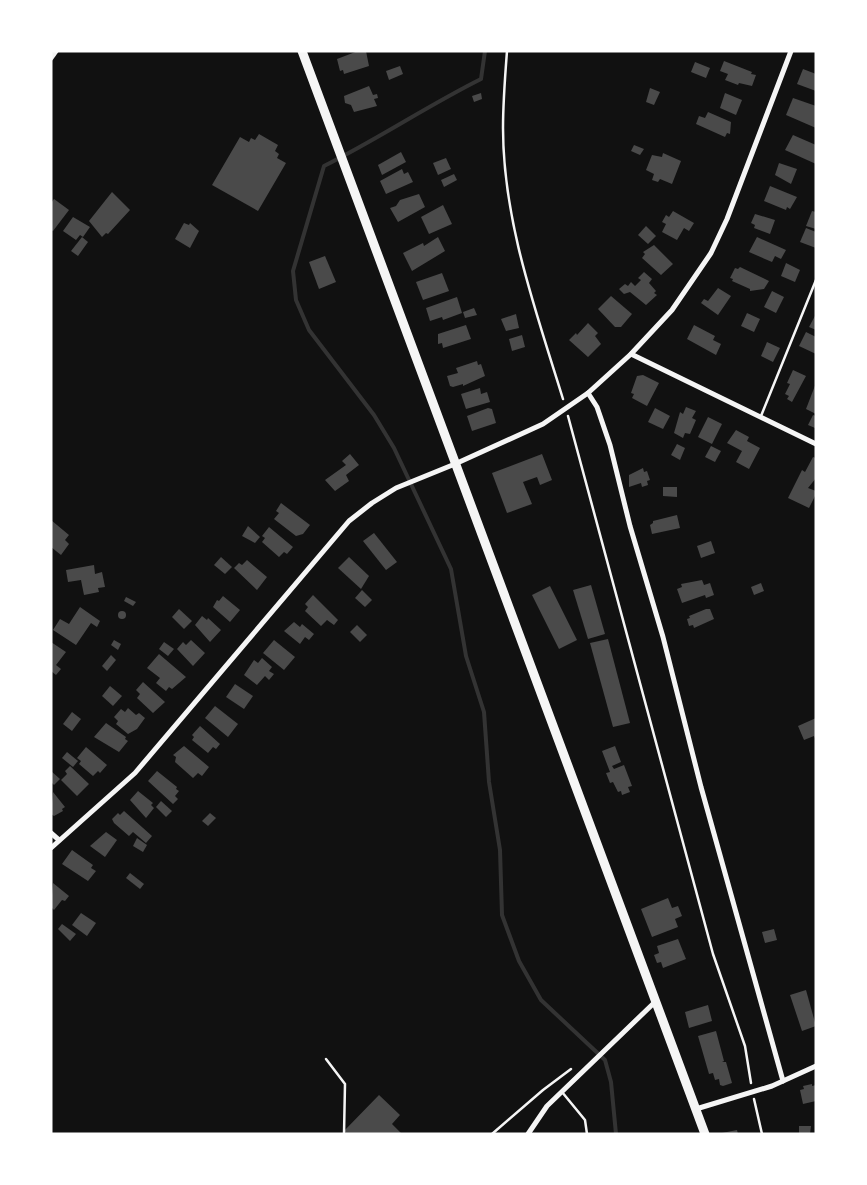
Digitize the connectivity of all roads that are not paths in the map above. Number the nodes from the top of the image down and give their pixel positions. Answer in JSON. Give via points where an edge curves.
{"nodes":[{"id":1,"x":56,"y":51,"type":"edge"},
{"id":2,"x":302,"y":51,"type":"edge"},
{"id":3,"x":791,"y":51,"type":"edge"},
{"id":4,"x":51,"y":58,"type":"edge"},
{"id":5,"x":816,"y":280,"type":"edge"},
{"id":6,"x":631,"y":354,"type":"junction"},
{"id":7,"x":588,"y":393,"type":"junction"},
{"id":8,"x":760,"y":417,"type":"junction"},
{"id":9,"x":816,"y":444,"type":"edge"},
{"id":10,"x":455,"y":464,"type":"junction"},
{"id":11,"x":51,"y":833,"type":"edge"},
{"id":12,"x":59,"y":840,"type":"junction"},
{"id":13,"x":51,"y":848,"type":"edge"},
{"id":14,"x":656,"y":1000,"type":"junction"},
{"id":15,"x":816,"y":1066,"type":"edge"},
{"id":16,"x":783,"y":1081,"type":"junction"},
{"id":17,"x":562,"y":1092,"type":"junction"},
{"id":18,"x":696,"y":1108,"type":"junction"},
{"id":19,"x":528,"y":1134,"type":"edge"},
{"id":20,"x":587,"y":1134,"type":"edge"},
{"id":21,"x":705,"y":1134,"type":"edge"}],
"edges":[{"from":1,"to":4,"type":"street"},
{"from":2,"to":10,"type":"main road"},
{"from":3,"to":6,"type":"street","via":[[711,253],[672,310]]},
{"from":5,"to":8,"type":"lane"},
{"from":6,"to":7,"type":"street"},
{"from":6,"to":8,"type":"street"},
{"from":7,"to":10,"type":"street","via":[[566,410],[526,432]]},
{"from":7,"to":16,"type":"street","via":[[597,407],[610,445]]},
{"from":8,"to":9,"type":"street"},
{"from":10,"to":12,"type":"street","via":[[396,488],[372,502],[338,531],[135,773]]},
{"from":10,"to":14,"type":"main road"},
{"from":11,"to":12,"type":"street"},
{"from":12,"to":13,"type":"street"},
{"from":14,"to":17,"type":"street"},
{"from":14,"to":18,"type":"main road"},
{"from":15,"to":16,"type":"street"},
{"from":16,"to":18,"type":"street"},
{"from":17,"to":19,"type":"street","via":[[547,1106]]},
{"from":17,"to":20,"type":"lane","via":[[585,1120]]},
{"from":18,"to":21,"type":"main road"}]}
